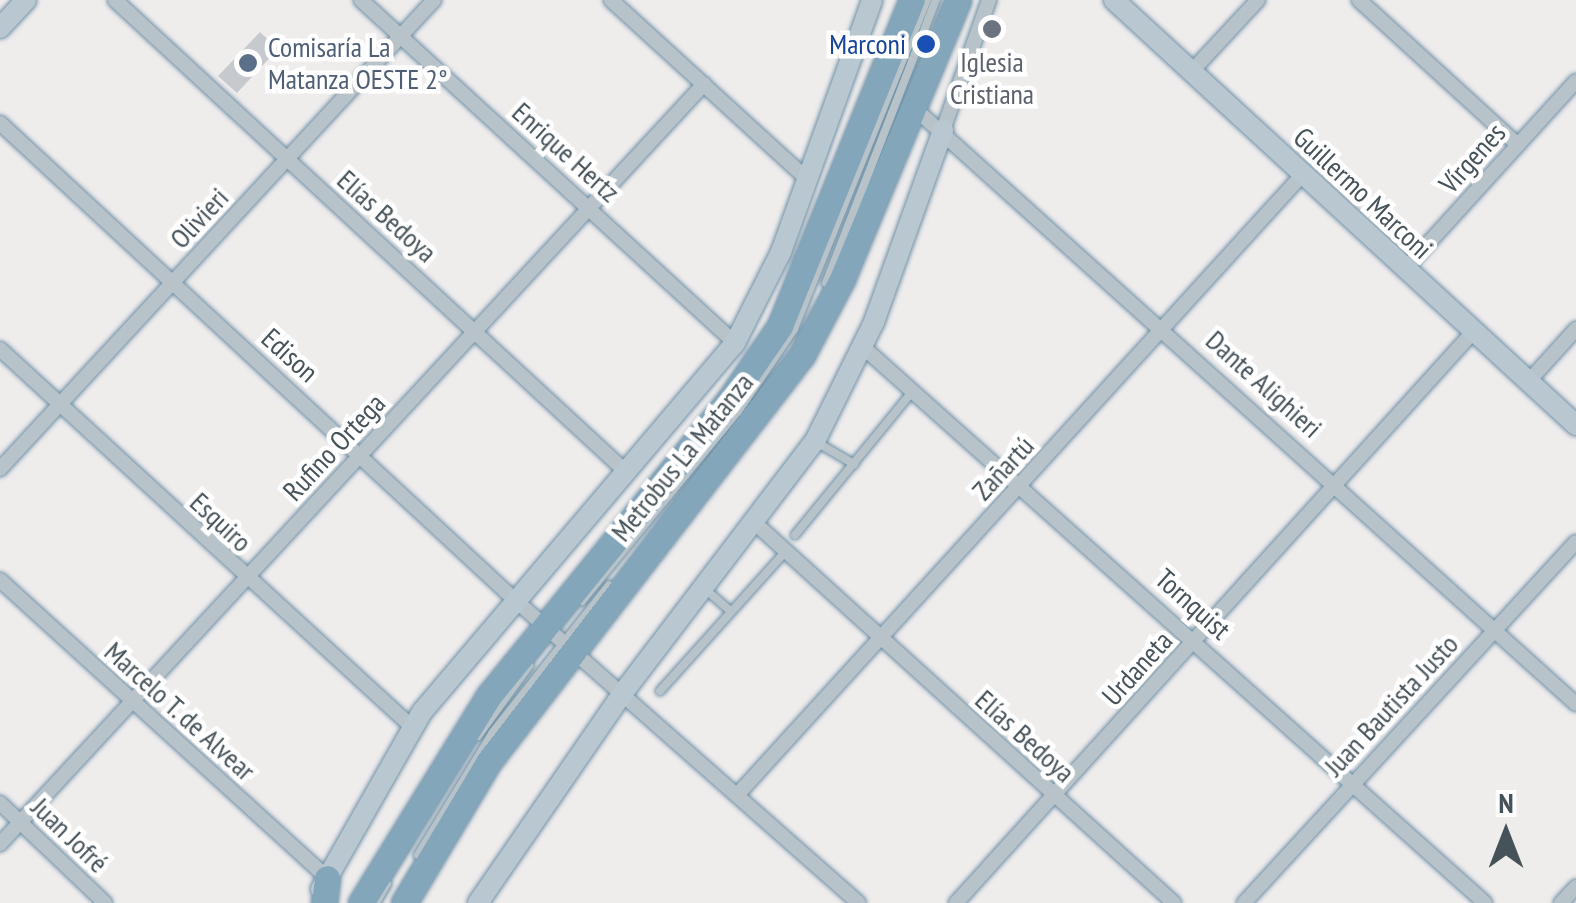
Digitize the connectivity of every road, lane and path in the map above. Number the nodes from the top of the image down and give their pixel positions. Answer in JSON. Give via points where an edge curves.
{"nodes":[{"id":1,"x":26,"y":0,"type":"edge"},
{"id":2,"x":115,"y":0,"type":"edge"},
{"id":3,"x":362,"y":0,"type":"edge"},
{"id":4,"x":434,"y":0,"type":"edge"},
{"id":5,"x":610,"y":0,"type":"edge"},
{"id":6,"x":912,"y":0,"type":"edge"},
{"id":7,"x":927,"y":0,"type":"edge"},
{"id":8,"x":936,"y":0,"type":"edge"},
{"id":9,"x":958,"y":0,"type":"edge"},
{"id":10,"x":989,"y":0,"type":"edge"},
{"id":11,"x":1114,"y":0,"type":"edge"},
{"id":12,"x":1258,"y":0,"type":"edge"},
{"id":13,"x":1359,"y":0,"type":"edge"},
{"id":14,"x":872,"y":3,"type":"edge"},
{"id":15,"x":0,"y":28,"type":"edge"},
{"id":16,"x":401,"y":36,"type":"junction"},
{"id":17,"x":1192,"y":71,"type":"junction"},
{"id":18,"x":1576,"y":81,"type":"edge"},
{"id":19,"x":704,"y":84,"type":"junction"},
{"id":20,"x":870,"y":92,"type":"junction"},
{"id":21,"x":914,"y":106,"type":"junction"},
{"id":22,"x":0,"y":123,"type":"edge"},
{"id":23,"x":943,"y":130,"type":"junction"},
{"id":24,"x":1518,"y":145,"type":"junction"},
{"id":25,"x":288,"y":160,"type":"junction"},
{"id":26,"x":1303,"y":174,"type":"junction"},
{"id":27,"x":806,"y":178,"type":"junction"},
{"id":28,"x":590,"y":207,"type":"junction"},
{"id":29,"x":1405,"y":270,"type":"junction"},
{"id":30,"x":174,"y":282,"type":"junction"},
{"id":31,"x":1164,"y":327,"type":"junction"},
{"id":32,"x":475,"y":330,"type":"junction"},
{"id":33,"x":1576,"y":330,"type":"edge"},
{"id":34,"x":1474,"y":332,"type":"junction"},
{"id":35,"x":735,"y":344,"type":"junction"},
{"id":36,"x":863,"y":346,"type":"junction"},
{"id":37,"x":0,"y":349,"type":"edge"},
{"id":38,"x":1528,"y":382,"type":"junction"},
{"id":39,"x":915,"y":389,"type":"junction"},
{"id":40,"x":59,"y":405,"type":"junction"},
{"id":41,"x":1576,"y":425,"type":"edge"},
{"id":42,"x":814,"y":441,"type":"junction"},
{"id":43,"x":362,"y":454,"type":"junction"},
{"id":44,"x":854,"y":464,"type":"junction"},
{"id":45,"x":0,"y":469,"type":"edge"},
{"id":46,"x":624,"y":470,"type":"junction"},
{"id":47,"x":1023,"y":484,"type":"junction"},
{"id":48,"x":1337,"y":484,"type":"junction"},
{"id":49,"x":756,"y":524,"type":"junction"},
{"id":50,"x":795,"y":536,"type":"dead end"},
{"id":51,"x":1576,"y":542,"type":"edge"},
{"id":52,"x":786,"y":551,"type":"junction"},
{"id":53,"x":603,"y":575,"type":"junction"},
{"id":54,"x":246,"y":579,"type":"junction"},
{"id":55,"x":0,"y":580,"type":"edge"},
{"id":56,"x":704,"y":588,"type":"junction"},
{"id":57,"x":515,"y":600,"type":"junction"},
{"id":58,"x":730,"y":612,"type":"junction"},
{"id":59,"x":1494,"y":630,"type":"junction"},
{"id":60,"x":559,"y":632,"type":"junction"},
{"id":61,"x":880,"y":637,"type":"junction"},
{"id":62,"x":1196,"y":640,"type":"junction"},
{"id":63,"x":660,"y":691,"type":"dead end"},
{"id":64,"x":622,"y":694,"type":"junction"},
{"id":65,"x":133,"y":702,"type":"junction"},
{"id":66,"x":1576,"y":704,"type":"edge"},
{"id":67,"x":412,"y":726,"type":"junction"},
{"id":68,"x":1352,"y":783,"type":"junction"},
{"id":69,"x":738,"y":794,"type":"junction"},
{"id":70,"x":1054,"y":796,"type":"junction"},
{"id":71,"x":0,"y":803,"type":"edge"},
{"id":72,"x":20,"y":821,"type":"junction"},
{"id":73,"x":0,"y":844,"type":"edge"},
{"id":74,"x":1576,"y":886,"type":"edge"},
{"id":75,"x":326,"y":890,"type":"edge"},
{"id":76,"x":480,"y":902,"type":"edge"},
{"id":77,"x":105,"y":903,"type":"edge"},
{"id":78,"x":313,"y":903,"type":"edge"},
{"id":79,"x":361,"y":903,"type":"edge"},
{"id":80,"x":376,"y":903,"type":"edge"},
{"id":81,"x":392,"y":903,"type":"edge"},
{"id":82,"x":404,"y":903,"type":"edge"},
{"id":83,"x":860,"y":903,"type":"edge"},
{"id":84,"x":956,"y":903,"type":"edge"},
{"id":85,"x":1174,"y":903,"type":"edge"},
{"id":86,"x":1244,"y":903,"type":"edge"},
{"id":87,"x":1485,"y":903,"type":"edge"},
{"id":88,"x":1562,"y":903,"type":"edge"}],
"edges":[{"from":1,"to":15,"type":"street"},
{"from":2,"to":25,"type":"street","name":"Elías Bedoya"},
{"from":3,"to":16,"type":"street","name":"Enrique Hertz"},
{"from":4,"to":16,"type":"street","name":"Olivieri"},
{"from":5,"to":19,"type":"street"},
{"from":6,"to":20,"type":"highway"},
{"from":7,"to":53,"type":"lane","name":"Metrobus La Matanza","via":[[794,329],[740,410]]},
{"from":8,"to":60,"type":"lane","name":"Metrobus La Matanza","via":[[832,270],[798,340],[747,416]]},
{"from":9,"to":21,"type":"highway"},
{"from":10,"to":23,"type":"street"},
{"from":11,"to":17,"type":"street","name":"Guillermo Marconi"},
{"from":12,"to":17,"type":"street"},
{"from":13,"to":24,"type":"street"},
{"from":14,"to":20,"type":"highway"},
{"from":14,"to":27,"type":"street"},
{"from":16,"to":25,"type":"street","name":"Olivieri"},
{"from":16,"to":28,"type":"street","name":"Enrique Hertz"},
{"from":17,"to":26,"type":"street","name":"Guillermo Marconi"},
{"from":18,"to":24,"type":"street","name":"Vírgenes"},
{"from":19,"to":27,"type":"street"},
{"from":19,"to":28,"type":"street","name":"Rufino Ortega"},
{"from":20,"to":60,"type":"highway","via":[[780,326]]},
{"from":21,"to":23,"type":"street","name":"Dante Alighieri"},
{"from":21,"to":60,"type":"highway","via":[[842,280],[802,355]]},
{"from":22,"to":30,"type":"street","name":"Edison"},
{"from":23,"to":31,"type":"street","name":"Dante Alighieri"},
{"from":23,"to":36,"type":"street"},
{"from":24,"to":29,"type":"street","name":"Vírgenes"},
{"from":25,"to":30,"type":"street","name":"Olivieri"},
{"from":25,"to":32,"type":"street","name":"Elías Bedoya"},
{"from":26,"to":29,"type":"street","name":"Guillermo Marconi"},
{"from":26,"to":31,"type":"street","name":"Zañartú"},
{"from":27,"to":35,"type":"street","via":[[777,263]]},
{"from":28,"to":32,"type":"street","name":"Rufino Ortega"},
{"from":28,"to":35,"type":"street","name":"Enrique Hertz"},
{"from":29,"to":34,"type":"street","name":"Guillermo Marconi"},
{"from":30,"to":40,"type":"street","name":"Olivieri"},
{"from":30,"to":43,"type":"street","name":"Edison"},
{"from":31,"to":47,"type":"street","name":"Zañartú"},
{"from":31,"to":48,"type":"street","name":"Dante Alighieri"},
{"from":32,"to":43,"type":"street","name":"Rufino Ortega"},
{"from":32,"to":46,"type":"street","name":"Elías Bedoya"},
{"from":33,"to":38,"type":"street"},
{"from":34,"to":38,"type":"street","name":"Guillermo Marconi"},
{"from":34,"to":48,"type":"street","name":"Urdaneta"},
{"from":35,"to":46,"type":"street"},
{"from":36,"to":39,"type":"street","name":"Tornquist"},
{"from":36,"to":42,"type":"street"},
{"from":37,"to":40,"type":"street","name":"Esquiro"},
{"from":38,"to":41,"type":"street","name":"Guillermo Marconi"},
{"from":39,"to":44,"type":"lane"},
{"from":39,"to":47,"type":"street","name":"Tornquist"},
{"from":40,"to":45,"type":"street","name":"Olivieri"},
{"from":40,"to":54,"type":"street","name":"Esquiro"},
{"from":42,"to":44,"type":"lane"},
{"from":42,"to":49,"type":"street"},
{"from":43,"to":54,"type":"street","name":"Rufino Ortega"},
{"from":43,"to":57,"type":"street","name":"Edison"},
{"from":44,"to":50,"type":"lane"},
{"from":46,"to":57,"type":"street"},
{"from":47,"to":61,"type":"street","name":"Zañartú"},
{"from":47,"to":62,"type":"street","name":"Tornquist"},
{"from":48,"to":59,"type":"street","name":"Dante Alighieri"},
{"from":48,"to":62,"type":"street","name":"Urdaneta"},
{"from":49,"to":52,"type":"street","name":"Elías Bedoya"},
{"from":49,"to":56,"type":"street"},
{"from":51,"to":59,"type":"street","name":"Juan Bautista Justo"},
{"from":52,"to":58,"type":"lane"},
{"from":52,"to":61,"type":"street","name":"Elías Bedoya"},
{"from":53,"to":60,"type":"lane","name":"Metrobus La Matanza"},
{"from":53,"to":60,"type":"lane","name":"Metrobus La Matanza"},
{"from":54,"to":65,"type":"street","name":"Rufino Ortega"},
{"from":54,"to":67,"type":"street","name":"Esquiro"},
{"from":55,"to":65,"type":"street","name":"Marcelo T. de Alvear"},
{"from":56,"to":58,"type":"lane"},
{"from":56,"to":64,"type":"street"},
{"from":57,"to":60,"type":"street","name":"Edison"},
{"from":57,"to":67,"type":"street"},
{"from":58,"to":63,"type":"lane"},
{"from":59,"to":66,"type":"street","name":"Dante Alighieri"},
{"from":59,"to":68,"type":"street","name":"Juan Bautista Justo"},
{"from":60,"to":64,"type":"street","name":"Edison"},
{"from":60,"to":79,"type":"highway","via":[[446,759]]},
{"from":60,"to":80,"type":"lane","name":"Metrobus La Matanza","via":[[454,771]]},
{"from":60,"to":81,"type":"lane","name":"Metrobus La Matanza","via":[[466,771]]},
{"from":60,"to":82,"type":"highway"},
{"from":61,"to":69,"type":"street","name":"Zañartú"},
{"from":61,"to":70,"type":"street","name":"Elías Bedoya"},
{"from":62,"to":68,"type":"street","name":"Tornquist"},
{"from":62,"to":70,"type":"street","name":"Urdaneta"},
{"from":64,"to":69,"type":"street"},
{"from":64,"to":76,"type":"street"},
{"from":65,"to":72,"type":"street","name":"Rufino Ortega"},
{"from":65,"to":75,"type":"street","name":"Marcelo T. de Alvear"},
{"from":67,"to":75,"type":"street"},
{"from":68,"to":86,"type":"street","name":"Juan Bautista Justo"},
{"from":68,"to":87,"type":"street","name":"Tornquist"},
{"from":69,"to":83,"type":"street"},
{"from":70,"to":84,"type":"street","name":"Urdaneta"},
{"from":70,"to":85,"type":"street","name":"Elías Bedoya"},
{"from":71,"to":72,"type":"street","name":"Juan Jofré"},
{"from":72,"to":73,"type":"street","name":"Rufino Ortega"},
{"from":72,"to":77,"type":"street","name":"Juan Jofré"},
{"from":74,"to":88,"type":"street"},
{"from":75,"to":78,"type":"street"}]}
